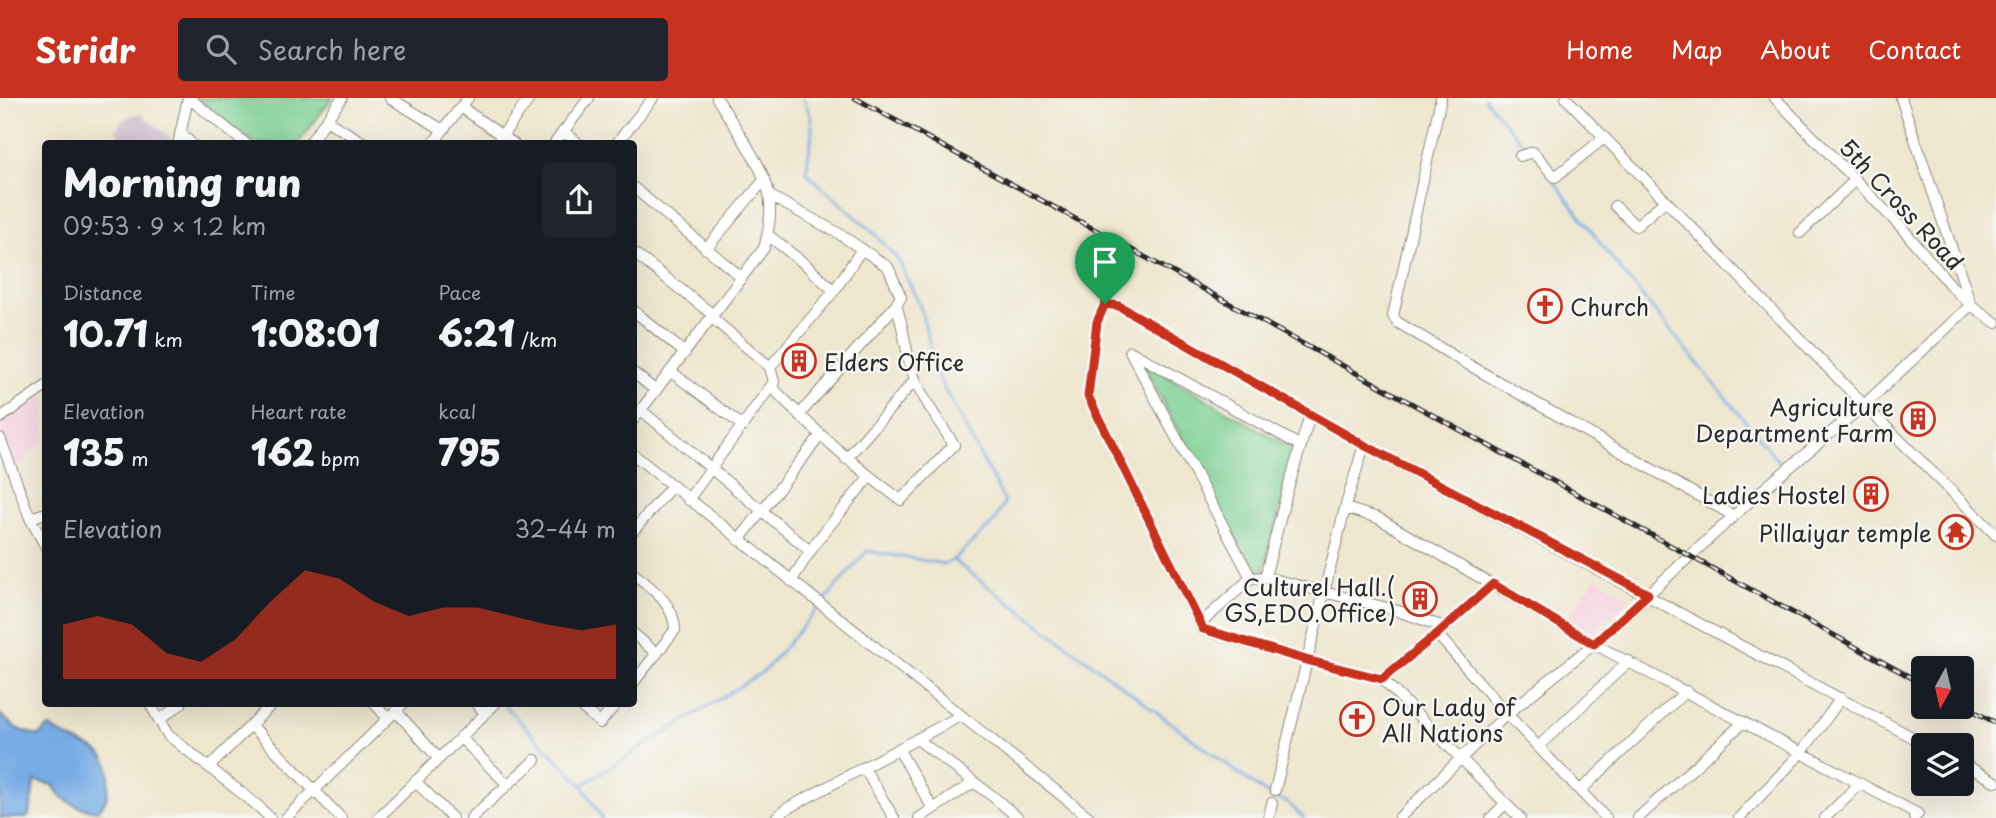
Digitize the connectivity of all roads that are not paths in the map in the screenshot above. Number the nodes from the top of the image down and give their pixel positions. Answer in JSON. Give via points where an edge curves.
{"nodes":[{"id":1,"x":188,"y":98,"type":"edge"},
{"id":2,"x":342,"y":98,"type":"edge"},
{"id":3,"x":390,"y":98,"type":"edge"},
{"id":4,"x":468,"y":98,"type":"edge"},
{"id":5,"x":530,"y":98,"type":"edge"},
{"id":6,"x":589,"y":98,"type":"edge"},
{"id":7,"x":653,"y":98,"type":"edge"},
{"id":8,"x":717,"y":98,"type":"edge"},
{"id":9,"x":1441,"y":98,"type":"edge"},
{"id":10,"x":1566,"y":98,"type":"edge"},
{"id":11,"x":1775,"y":98,"type":"edge"},
{"id":12,"x":1901,"y":98,"type":"edge"},
{"id":13,"x":461,"y":107,"type":"junction"},
{"id":14,"x":327,"y":121,"type":"junction"},
{"id":15,"x":443,"y":130,"type":"junction"},
{"id":16,"x":563,"y":131,"type":"junction"},
{"id":17,"x":179,"y":138,"type":"edge"},
{"id":18,"x":1604,"y":138,"type":"junction"},
{"id":19,"x":499,"y":139,"type":"edge"},
{"id":20,"x":241,"y":140,"type":"edge"},
{"id":21,"x":312,"y":140,"type":"edge"},
{"id":22,"x":359,"y":140,"type":"edge"},
{"id":23,"x":436,"y":140,"type":"edge"},
{"id":24,"x":557,"y":140,"type":"edge"},
{"id":25,"x":574,"y":140,"type":"edge"},
{"id":26,"x":619,"y":140,"type":"edge"},
{"id":27,"x":1520,"y":156,"type":"dead end"},
{"id":28,"x":765,"y":179,"type":"junction"},
{"id":29,"x":1856,"y":180,"type":"junction"},
{"id":30,"x":637,"y":191,"type":"edge"},
{"id":31,"x":770,"y":196,"type":"junction"},
{"id":32,"x":1665,"y":201,"type":"junction"},
{"id":33,"x":1615,"y":206,"type":"dead end"},
{"id":34,"x":1800,"y":233,"type":"dead end"},
{"id":35,"x":768,"y":235,"type":"junction"},
{"id":36,"x":706,"y":249,"type":"junction"},
{"id":37,"x":862,"y":249,"type":"junction"},
{"id":38,"x":637,"y":255,"type":"edge"},
{"id":39,"x":741,"y":277,"type":"junction"},
{"id":40,"x":834,"y":290,"type":"junction"},
{"id":41,"x":896,"y":305,"type":"junction"},
{"id":42,"x":1972,"y":305,"type":"junction"},
{"id":43,"x":637,"y":313,"type":"edge"},
{"id":44,"x":712,"y":316,"type":"junction"},
{"id":45,"x":1996,"y":323,"type":"edge"},
{"id":46,"x":685,"y":353,"type":"junction"},
{"id":47,"x":770,"y":367,"type":"junction"},
{"id":48,"x":670,"y":371,"type":"junction"},
{"id":49,"x":637,"y":375,"type":"edge"},
{"id":50,"x":915,"y":380,"type":"junction"},
{"id":51,"x":772,"y":387,"type":"junction"},
{"id":52,"x":42,"y":389,"type":"edge"},
{"id":53,"x":656,"y":391,"type":"junction"},
{"id":54,"x":1864,"y":405,"type":"junction"},
{"id":55,"x":641,"y":410,"type":"junction"},
{"id":56,"x":637,"y":415,"type":"edge"},
{"id":57,"x":799,"y":415,"type":"junction"},
{"id":58,"x":1310,"y":415,"type":"junction"},
{"id":59,"x":0,"y":418,"type":"edge"},
{"id":60,"x":743,"y":426,"type":"junction"},
{"id":61,"x":820,"y":436,"type":"junction"},
{"id":62,"x":0,"y":438,"type":"edge"},
{"id":63,"x":1364,"y":445,"type":"junction"},
{"id":64,"x":1301,"y":446,"type":"junction"},
{"id":65,"x":637,"y":457,"type":"edge"},
{"id":66,"x":846,"y":459,"type":"junction"},
{"id":67,"x":711,"y":468,"type":"junction"},
{"id":68,"x":869,"y":477,"type":"junction"},
{"id":69,"x":672,"y":486,"type":"junction"},
{"id":70,"x":688,"y":500,"type":"junction"},
{"id":71,"x":1345,"y":508,"type":"junction"},
{"id":72,"x":762,"y":509,"type":"junction"},
{"id":73,"x":42,"y":514,"type":"edge"},
{"id":74,"x":1734,"y":516,"type":"junction"},
{"id":75,"x":30,"y":519,"type":"junction"},
{"id":76,"x":637,"y":523,"type":"edge"},
{"id":77,"x":1996,"y":535,"type":"edge"},
{"id":78,"x":42,"y":540,"type":"edge"},
{"id":79,"x":739,"y":540,"type":"junction"},
{"id":80,"x":810,"y":551,"type":"junction"},
{"id":81,"x":637,"y":577,"type":"edge"},
{"id":82,"x":1265,"y":577,"type":"junction"},
{"id":83,"x":1251,"y":578,"type":"junction"},
{"id":84,"x":791,"y":581,"type":"junction"},
{"id":85,"x":1493,"y":584,"type":"junction"},
{"id":86,"x":1323,"y":592,"type":"junction"},
{"id":87,"x":1648,"y":594,"type":"junction"},
{"id":88,"x":1200,"y":624,"type":"junction"},
{"id":89,"x":1440,"y":631,"type":"junction"},
{"id":90,"x":637,"y":637,"type":"edge"},
{"id":91,"x":1594,"y":644,"type":"junction"},
{"id":92,"x":657,"y":654,"type":"junction"},
{"id":93,"x":1306,"y":660,"type":"junction"},
{"id":94,"x":1629,"y":662,"type":"junction"},
{"id":95,"x":637,"y":678,"type":"edge"},
{"id":96,"x":1382,"y":679,"type":"junction"},
{"id":97,"x":1686,"y":691,"type":"junction"},
{"id":98,"x":1841,"y":698,"type":"junction"},
{"id":99,"x":152,"y":707,"type":"edge"},
{"id":100,"x":177,"y":707,"type":"edge"},
{"id":101,"x":269,"y":707,"type":"edge"},
{"id":102,"x":480,"y":707,"type":"edge"},
{"id":103,"x":492,"y":707,"type":"edge"},
{"id":104,"x":581,"y":707,"type":"edge"},
{"id":105,"x":613,"y":707,"type":"edge"},
{"id":106,"x":396,"y":711,"type":"edge"},
{"id":107,"x":485,"y":713,"type":"junction"},
{"id":108,"x":1507,"y":714,"type":"junction"},
{"id":109,"x":960,"y":716,"type":"junction"},
{"id":110,"x":159,"y":720,"type":"junction"},
{"id":111,"x":1744,"y":722,"type":"junction"},
{"id":112,"x":251,"y":725,"type":"junction"},
{"id":113,"x":1911,"y":736,"type":"edge"},
{"id":114,"x":460,"y":737,"type":"junction"},
{"id":115,"x":917,"y":740,"type":"junction"},
{"id":116,"x":1539,"y":746,"type":"junction"},
{"id":117,"x":898,"y":750,"type":"junction"},
{"id":118,"x":1802,"y":752,"type":"junction"},
{"id":119,"x":1461,"y":757,"type":"junction"},
{"id":120,"x":438,"y":758,"type":"junction"},
{"id":121,"x":535,"y":760,"type":"dead end"},
{"id":122,"x":209,"y":767,"type":"junction"},
{"id":123,"x":864,"y":768,"type":"junction"},
{"id":124,"x":1974,"y":770,"type":"edge"},
{"id":125,"x":415,"y":781,"type":"junction"},
{"id":126,"x":1996,"y":782,"type":"edge"},
{"id":127,"x":973,"y":783,"type":"junction"},
{"id":128,"x":1860,"y":783,"type":"junction"},
{"id":129,"x":508,"y":785,"type":"junction"},
{"id":130,"x":315,"y":790,"type":"junction"},
{"id":131,"x":1275,"y":790,"type":"dead end"},
{"id":132,"x":1581,"y":790,"type":"junction"},
{"id":133,"x":1272,"y":803,"type":"dead end"},
{"id":134,"x":1506,"y":803,"type":"junction"},
{"id":135,"x":933,"y":809,"type":"junction"},
{"id":136,"x":1015,"y":817,"type":"edge"},
{"id":137,"x":270,"y":818,"type":"edge"},
{"id":138,"x":286,"y":818,"type":"edge"},
{"id":139,"x":341,"y":818,"type":"edge"},
{"id":140,"x":378,"y":818,"type":"edge"},
{"id":141,"x":452,"y":818,"type":"edge"},
{"id":142,"x":471,"y":818,"type":"edge"},
{"id":143,"x":777,"y":818,"type":"edge"},
{"id":144,"x":894,"y":818,"type":"edge"},
{"id":145,"x":919,"y":818,"type":"edge"},
{"id":146,"x":1090,"y":818,"type":"edge"},
{"id":147,"x":1269,"y":818,"type":"edge"},
{"id":148,"x":1399,"y":818,"type":"edge"},
{"id":149,"x":1491,"y":818,"type":"edge"},
{"id":150,"x":1520,"y":818,"type":"edge"},
{"id":151,"x":1606,"y":818,"type":"edge"},
{"id":152,"x":1638,"y":818,"type":"edge"},
{"id":153,"x":1739,"y":818,"type":"edge"},
{"id":154,"x":1825,"y":818,"type":"edge"},
{"id":155,"x":1914,"y":818,"type":"edge"}],
"edges":[{"from":1,"to":17,"type":"street"},
{"from":1,"to":20,"type":"street"},
{"from":2,"to":14,"type":"street"},
{"from":3,"to":15,"type":"street"},
{"from":4,"to":13,"type":"street"},
{"from":5,"to":19,"type":"street"},
{"from":6,"to":16,"type":"street"},
{"from":7,"to":26,"type":"street"},
{"from":8,"to":28,"type":"street"},
{"from":9,"to":74,"type":"street","via":[[1393,316],[1397,322]]},
{"from":10,"to":18,"type":"street"},
{"from":11,"to":29,"type":"street","name":"5th Cross Road"},
{"from":12,"to":42,"type":"street"},
{"from":13,"to":15,"type":"street"},
{"from":13,"to":19,"type":"street"},
{"from":14,"to":21,"type":"street"},
{"from":14,"to":22,"type":"street"},
{"from":15,"to":23,"type":"street"},
{"from":16,"to":24,"type":"street"},
{"from":16,"to":25,"type":"street"},
{"from":18,"to":27,"type":"street","via":[[1555,177],[1533,152]]},
{"from":18,"to":32,"type":"street"},
{"from":28,"to":31,"type":"street"},
{"from":28,"to":36,"type":"street"},
{"from":29,"to":34,"type":"street"},
{"from":29,"to":42,"type":"street","name":"5th Cross Road"},
{"from":30,"to":36,"type":"street"},
{"from":31,"to":35,"type":"street"},
{"from":31,"to":37,"type":"street"},
{"from":32,"to":33,"type":"street","via":[[1636,226]]},
{"from":32,"to":54,"type":"street"},
{"from":35,"to":39,"type":"street","via":[[764,248]]},
{"from":35,"to":40,"type":"street"},
{"from":36,"to":39,"type":"street"},
{"from":37,"to":40,"type":"street"},
{"from":37,"to":41,"type":"street","via":[[888,267],[901,297]]},
{"from":38,"to":44,"type":"street"},
{"from":39,"to":44,"type":"street"},
{"from":40,"to":47,"type":"street"},
{"from":41,"to":50,"type":"street"},
{"from":41,"to":57,"type":"street"},
{"from":42,"to":45,"type":"street","name":"5th Cross Road"},
{"from":42,"to":54,"type":"street"},
{"from":43,"to":46,"type":"street"},
{"from":44,"to":46,"type":"street"},
{"from":44,"to":47,"type":"street"},
{"from":46,"to":48,"type":"street"},
{"from":47,"to":51,"type":"street"},
{"from":48,"to":53,"type":"street"},
{"from":48,"to":60,"type":"street"},
{"from":49,"to":53,"type":"street"},
{"from":50,"to":66,"type":"street"},
{"from":50,"to":68,"type":"street","via":[[954,445],[901,500]]},
{"from":51,"to":57,"type":"street"},
{"from":51,"to":60,"type":"street"},
{"from":52,"to":59,"type":"street"},
{"from":53,"to":55,"type":"street"},
{"from":54,"to":74,"type":"street"},
{"from":54,"to":77,"type":"street"},
{"from":55,"to":56,"type":"street"},
{"from":55,"to":67,"type":"street"},
{"from":57,"to":61,"type":"street"},
{"from":58,"to":63,"type":"street"},
{"from":58,"to":64,"type":"street"},
{"from":58,"to":88,"type":"street","via":[[1119,306],[1105,304],[1097,322],[1088,396]]},
{"from":60,"to":67,"type":"street"},
{"from":61,"to":66,"type":"street"},
{"from":61,"to":72,"type":"street"},
{"from":62,"to":75,"type":"street"},
{"from":63,"to":71,"type":"street"},
{"from":63,"to":87,"type":"street"},
{"from":64,"to":82,"type":"street"},
{"from":64,"to":83,"type":"street","via":[[1130,351]]},
{"from":65,"to":69,"type":"street"},
{"from":66,"to":68,"type":"street"},
{"from":67,"to":70,"type":"street"},
{"from":67,"to":72,"type":"street"},
{"from":68,"to":80,"type":"street"},
{"from":69,"to":70,"type":"street"},
{"from":69,"to":76,"type":"street"},
{"from":70,"to":79,"type":"street"},
{"from":71,"to":85,"type":"street","via":[[1378,518]]},
{"from":71,"to":86,"type":"street"},
{"from":72,"to":79,"type":"street"},
{"from":72,"to":80,"type":"street"},
{"from":73,"to":75,"type":"street"},
{"from":74,"to":87,"type":"street"},
{"from":75,"to":78,"type":"street"},
{"from":79,"to":84,"type":"street"},
{"from":80,"to":84,"type":"street"},
{"from":81,"to":92,"type":"street","via":[[664,601],[675,620],[675,630]]},
{"from":82,"to":83,"type":"street"},
{"from":82,"to":86,"type":"street"},
{"from":83,"to":88,"type":"street"},
{"from":84,"to":109,"type":"street"},
{"from":85,"to":89,"type":"street"},
{"from":85,"to":91,"type":"street"},
{"from":86,"to":89,"type":"street","via":[[1395,610]]},
{"from":86,"to":93,"type":"street"},
{"from":87,"to":91,"type":"street"},
{"from":87,"to":98,"type":"street"},
{"from":88,"to":93,"type":"street","via":[[1203,629]]},
{"from":89,"to":96,"type":"street"},
{"from":89,"to":108,"type":"street"},
{"from":90,"to":92,"type":"street"},
{"from":91,"to":94,"type":"street"},
{"from":91,"to":108,"type":"street"},
{"from":92,"to":95,"type":"street"},
{"from":93,"to":96,"type":"street"},
{"from":93,"to":131,"type":"street"},
{"from":94,"to":97,"type":"street"},
{"from":94,"to":116,"type":"street"},
{"from":96,"to":119,"type":"street"},
{"from":97,"to":111,"type":"street"},
{"from":97,"to":132,"type":"street"},
{"from":98,"to":113,"type":"street"},
{"from":98,"to":118,"type":"street"},
{"from":99,"to":110,"type":"street"},
{"from":100,"to":110,"type":"street"},
{"from":101,"to":112,"type":"street"},
{"from":102,"to":107,"type":"street"},
{"from":103,"to":107,"type":"street"},
{"from":104,"to":105,"type":"street","via":[[600,723]]},
{"from":106,"to":120,"type":"street"},
{"from":106,"to":130,"type":"street"},
{"from":107,"to":114,"type":"street"},
{"from":108,"to":116,"type":"street"},
{"from":108,"to":119,"type":"street"},
{"from":109,"to":115,"type":"street"},
{"from":109,"to":146,"type":"street"},
{"from":110,"to":122,"type":"street","via":[[168,735]]},
{"from":111,"to":118,"type":"street"},
{"from":111,"to":152,"type":"street"},
{"from":112,"to":122,"type":"street"},
{"from":112,"to":130,"type":"street"},
{"from":114,"to":120,"type":"street"},
{"from":114,"to":129,"type":"street"},
{"from":115,"to":117,"type":"street"},
{"from":115,"to":127,"type":"street"},
{"from":116,"to":132,"type":"street"},
{"from":117,"to":123,"type":"street"},
{"from":117,"to":135,"type":"street"},
{"from":118,"to":128,"type":"street"},
{"from":118,"to":153,"type":"street"},
{"from":119,"to":134,"type":"street"},
{"from":119,"to":148,"type":"street"},
{"from":120,"to":125,"type":"street"},
{"from":121,"to":129,"type":"street"},
{"from":122,"to":137,"type":"street"},
{"from":123,"to":143,"type":"street"},
{"from":123,"to":144,"type":"street"},
{"from":124,"to":126,"type":"street"},
{"from":125,"to":140,"type":"street"},
{"from":125,"to":141,"type":"street"},
{"from":127,"to":135,"type":"street"},
{"from":127,"to":136,"type":"street"},
{"from":128,"to":154,"type":"street"},
{"from":128,"to":155,"type":"street","via":[[1918,814]]},
{"from":129,"to":142,"type":"street"},
{"from":130,"to":138,"type":"street"},
{"from":130,"to":139,"type":"street"},
{"from":132,"to":151,"type":"street"},
{"from":133,"to":147,"type":"street"},
{"from":134,"to":149,"type":"street"},
{"from":134,"to":150,"type":"street"},
{"from":135,"to":145,"type":"street"}]}
